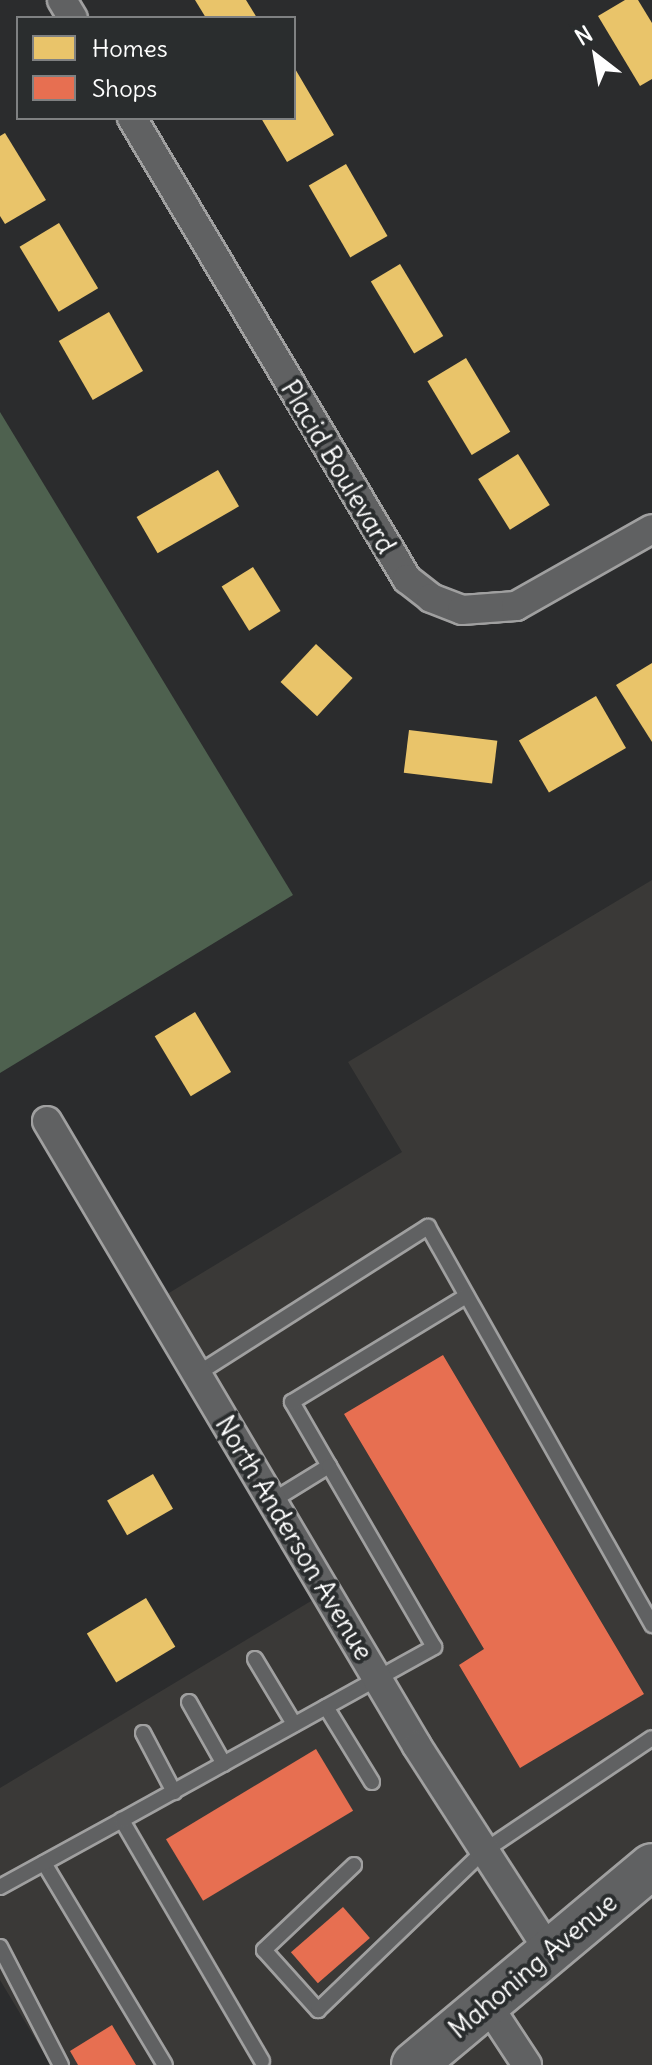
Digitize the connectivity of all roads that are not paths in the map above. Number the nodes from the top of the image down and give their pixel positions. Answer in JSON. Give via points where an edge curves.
{"nodes":[{"id":1,"x":133,"y":120,"type":"edge"},
{"id":2,"x":652,"y":529,"type":"edge"},
{"id":3,"x":47,"y":1121,"type":"dead end"},
{"id":4,"x":466,"y":1296,"type":"junction"},
{"id":5,"x":197,"y":1374,"type":"junction"},
{"id":6,"x":329,"y":1466,"type":"junction"},
{"id":7,"x":272,"y":1501,"type":"junction"},
{"id":8,"x":652,"y":1625,"type":"edge"},
{"id":9,"x":255,"y":1659,"type":"dead end"},
{"id":10,"x":377,"y":1678,"type":"junction"},
{"id":11,"x":189,"y":1702,"type":"dead end"},
{"id":12,"x":326,"y":1707,"type":"junction"},
{"id":13,"x":294,"y":1724,"type":"junction"},
{"id":14,"x":143,"y":1733,"type":"dead end"},
{"id":15,"x":652,"y":1738,"type":"edge"},
{"id":16,"x":224,"y":1764,"type":"junction"},
{"id":17,"x":372,"y":1782,"type":"dead end"},
{"id":18,"x":174,"y":1792,"type":"junction"},
{"id":19,"x":122,"y":1820,"type":"junction"},
{"id":20,"x":484,"y":1851,"type":"junction"},
{"id":21,"x":44,"y":1863,"type":"junction"},
{"id":22,"x":354,"y":1865,"type":"dead end"},
{"id":23,"x":652,"y":1866,"type":"edge"},
{"id":24,"x":0,"y":1887,"type":"edge"},
{"id":25,"x":0,"y":1947,"type":"edge"},
{"id":26,"x":549,"y":1951,"type":"junction"},
{"id":27,"x":487,"y":2004,"type":"junction"},
{"id":28,"x":262,"y":2061,"type":"dead end"},
{"id":29,"x":61,"y":2065,"type":"edge"},
{"id":30,"x":165,"y":2065,"type":"edge"},
{"id":31,"x":414,"y":2065,"type":"edge"},
{"id":32,"x":527,"y":2065,"type":"edge"}],
"edges":[{"from":1,"to":2,"type":"street","name":"Placid Boulevard","via":[[407,579],[431,598],[462,610],[516,606]]},
{"from":3,"to":5,"type":"street","name":"North Anderson Avenue"},
{"from":4,"to":5,"type":"lane","via":[[428,1227]]},
{"from":4,"to":6,"type":"lane","via":[[292,1402]]},
{"from":4,"to":8,"type":"lane"},
{"from":5,"to":7,"type":"street","name":"North Anderson Avenue"},
{"from":6,"to":7,"type":"lane"},
{"from":6,"to":10,"type":"lane","via":[[434,1647]]},
{"from":7,"to":10,"type":"street","name":"North Anderson Avenue"},
{"from":9,"to":13,"type":"lane"},
{"from":10,"to":12,"type":"lane"},
{"from":10,"to":20,"type":"street","name":"North Anderson Avenue"},
{"from":11,"to":16,"type":"lane"},
{"from":12,"to":13,"type":"lane"},
{"from":12,"to":17,"type":"lane"},
{"from":13,"to":16,"type":"lane"},
{"from":14,"to":18,"type":"lane"},
{"from":15,"to":20,"type":"lane"},
{"from":16,"to":18,"type":"lane"},
{"from":18,"to":19,"type":"lane"},
{"from":19,"to":21,"type":"lane"},
{"from":19,"to":28,"type":"lane"},
{"from":20,"to":22,"type":"lane","via":[[318,2010],[264,1950]]},
{"from":20,"to":26,"type":"street","name":"North Anderson Avenue"},
{"from":21,"to":24,"type":"lane"},
{"from":21,"to":30,"type":"lane"},
{"from":23,"to":26,"type":"main road","name":"Mahoning Avenue"},
{"from":25,"to":29,"type":"lane"},
{"from":26,"to":27,"type":"main road","name":"Mahoning Avenue"},
{"from":27,"to":31,"type":"main road","name":"Mahoning Avenue"},
{"from":27,"to":32,"type":"street"}]}
